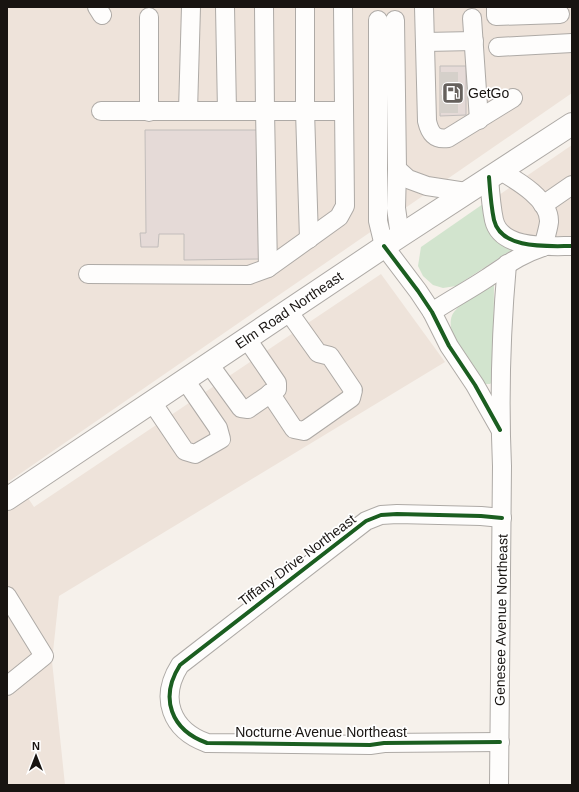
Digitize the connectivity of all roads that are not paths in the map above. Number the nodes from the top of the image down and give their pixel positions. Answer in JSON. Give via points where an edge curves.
{"nodes":[{"id":1,"x":191,"y":7,"type":"edge"},
{"id":2,"x":225,"y":7,"type":"edge"},
{"id":3,"x":264,"y":7,"type":"edge"},
{"id":4,"x":305,"y":7,"type":"edge"},
{"id":5,"x":343,"y":7,"type":"edge"},
{"id":6,"x":424,"y":7,"type":"edge"},
{"id":7,"x":496,"y":12,"type":"edge"},
{"id":8,"x":560,"y":14,"type":"dead end"},
{"id":9,"x":465,"y":15,"type":"edge"},
{"id":10,"x":149,"y":17,"type":"dead end"},
{"id":11,"x":385,"y":17,"type":"edge"},
{"id":12,"x":474,"y":41,"type":"junction"},
{"id":13,"x":425,"y":42,"type":"junction"},
{"id":14,"x":572,"y":43,"type":"edge"},
{"id":15,"x":498,"y":47,"type":"dead end"},
{"id":16,"x":513,"y":98,"type":"dead end"},
{"id":17,"x":474,"y":109,"type":"junction"},
{"id":18,"x":344,"y":110,"type":"junction"},
{"id":19,"x":101,"y":111,"type":"dead end"},
{"id":20,"x":226,"y":111,"type":"junction"},
{"id":21,"x":264,"y":111,"type":"junction"},
{"id":22,"x":304,"y":111,"type":"junction"},
{"id":23,"x":149,"y":112,"type":"junction"},
{"id":24,"x":188,"y":112,"type":"junction"},
{"id":25,"x":572,"y":124,"type":"edge"},
{"id":26,"x":397,"y":169,"type":"junction"},
{"id":27,"x":494,"y":174,"type":"junction"},
{"id":28,"x":572,"y":186,"type":"edge"},
{"id":29,"x":466,"y":192,"type":"junction"},
{"id":30,"x":543,"y":205,"type":"junction"},
{"id":31,"x":309,"y":239,"type":"junction"},
{"id":32,"x":392,"y":241,"type":"junction"},
{"id":33,"x":572,"y":246,"type":"edge"},
{"id":34,"x":543,"y":247,"type":"junction"},
{"id":35,"x":507,"y":264,"type":"junction"},
{"id":36,"x":268,"y":268,"type":"junction"},
{"id":37,"x":88,"y":274,"type":"dead end"},
{"id":38,"x":288,"y":311,"type":"junction"},
{"id":39,"x":432,"y":312,"type":"junction"},
{"id":40,"x":247,"y":339,"type":"junction"},
{"id":41,"x":209,"y":364,"type":"junction"},
{"id":42,"x":185,"y":380,"type":"junction"},
{"id":43,"x":270,"y":393,"type":"junction"},
{"id":44,"x":152,"y":402,"type":"junction"},
{"id":45,"x":500,"y":430,"type":"junction"},
{"id":46,"x":7,"y":499,"type":"edge"},
{"id":47,"x":502,"y":518,"type":"junction"},
{"id":48,"x":7,"y":596,"type":"edge"},
{"id":49,"x":7,"y":686,"type":"edge"},
{"id":50,"x":169,"y":697,"type":"joint"},
{"id":51,"x":500,"y":742,"type":"junction"},
{"id":52,"x":499,"y":785,"type":"edge"}],
"edges":[{"from":1,"to":24,"type":"street"},
{"from":2,"to":20,"type":"street"},
{"from":3,"to":21,"type":"street"},
{"from":4,"to":22,"type":"street"},
{"from":5,"to":18,"type":"street"},
{"from":6,"to":13,"type":"street"},
{"from":7,"to":8,"type":"street"},
{"from":9,"to":12,"type":"street"},
{"from":10,"to":23,"type":"street"},
{"from":11,"to":26,"type":"street"},
{"from":11,"to":32,"type":"street","via":[[378,221]]},
{"from":12,"to":13,"type":"street"},
{"from":12,"to":17,"type":"street","via":[[471,81]]},
{"from":13,"to":17,"type":"street","via":[[433,81],[434,104],[429,129],[440,139],[448,138]]},
{"from":14,"to":15,"type":"street"},
{"from":16,"to":17,"type":"street"},
{"from":18,"to":22,"type":"street"},
{"from":18,"to":31,"type":"street","via":[[344,206],[339,218]]},
{"from":19,"to":23,"type":"street"},
{"from":20,"to":21,"type":"street"},
{"from":20,"to":24,"type":"street"},
{"from":21,"to":22,"type":"street"},
{"from":21,"to":36,"type":"street"},
{"from":22,"to":31,"type":"street"},
{"from":23,"to":24,"type":"street"},
{"from":25,"to":27,"type":"main road","name":"Elm Road Northeast"},
{"from":26,"to":29,"type":"street","via":[[408,179],[427,186]]},
{"from":26,"to":32,"type":"street"},
{"from":27,"to":29,"type":"main road","name":"Elm Road Northeast"},
{"from":27,"to":30,"type":"street","via":[[522,183]]},
{"from":27,"to":34,"type":"street","via":[[494,221],[499,230],[513,242]]},
{"from":28,"to":30,"type":"street"},
{"from":29,"to":32,"type":"main road","name":"Elm Road Northeast"},
{"from":30,"to":34,"type":"street","via":[[549,222]]},
{"from":31,"to":36,"type":"street"},
{"from":32,"to":38,"type":"main road","name":"Elm Road Northeast"},
{"from":32,"to":39,"type":"street","name":"Genesee Avenue Northeast"},
{"from":33,"to":34,"type":"street"},
{"from":34,"to":35,"type":"street","via":[[525,253]]},
{"from":35,"to":39,"type":"street"},
{"from":35,"to":45,"type":"street","name":"Genesee Avenue Northeast","via":[[503,303]]},
{"from":36,"to":37,"type":"street","via":[[249,275]]},
{"from":38,"to":40,"type":"main road","name":"Elm Road Northeast"},
{"from":38,"to":43,"type":"street","via":[[318,353],[330,356],[353,390],[352,398],[304,431],[294,429]]},
{"from":39,"to":45,"type":"street","name":"Genesee Avenue Northeast","via":[[449,346]]},
{"from":40,"to":41,"type":"main road","name":"Elm Road Northeast"},
{"from":40,"to":43,"type":"street","via":[[277,383],[277,388]]},
{"from":41,"to":42,"type":"main road","name":"Elm Road Northeast"},
{"from":41,"to":43,"type":"street","via":[[241,408],[248,409]]},
{"from":42,"to":44,"type":"main road","name":"Elm Road Northeast"},
{"from":42,"to":44,"type":"street","via":[[218,428],[221,439],[195,454],[184,451]]},
{"from":44,"to":46,"type":"main road","name":"Elm Road Northeast"},
{"from":45,"to":47,"type":"street","name":"Genesee Avenue Northeast"},
{"from":47,"to":50,"type":"street","name":"Tiffany Drive Northeast","via":[[397,514],[381,515],[366,520],[180,665],[170,685]]},
{"from":47,"to":51,"type":"street","name":"Genesee Avenue Northeast"},
{"from":48,"to":49,"type":"street","via":[[44,656]]},
{"from":50,"to":51,"type":"street","name":"Nocturne Avenue Northeast","via":[[174,718],[184,730],[207,743],[370,745]]},
{"from":51,"to":52,"type":"street","name":"Genesee Avenue Northeast"}]}
